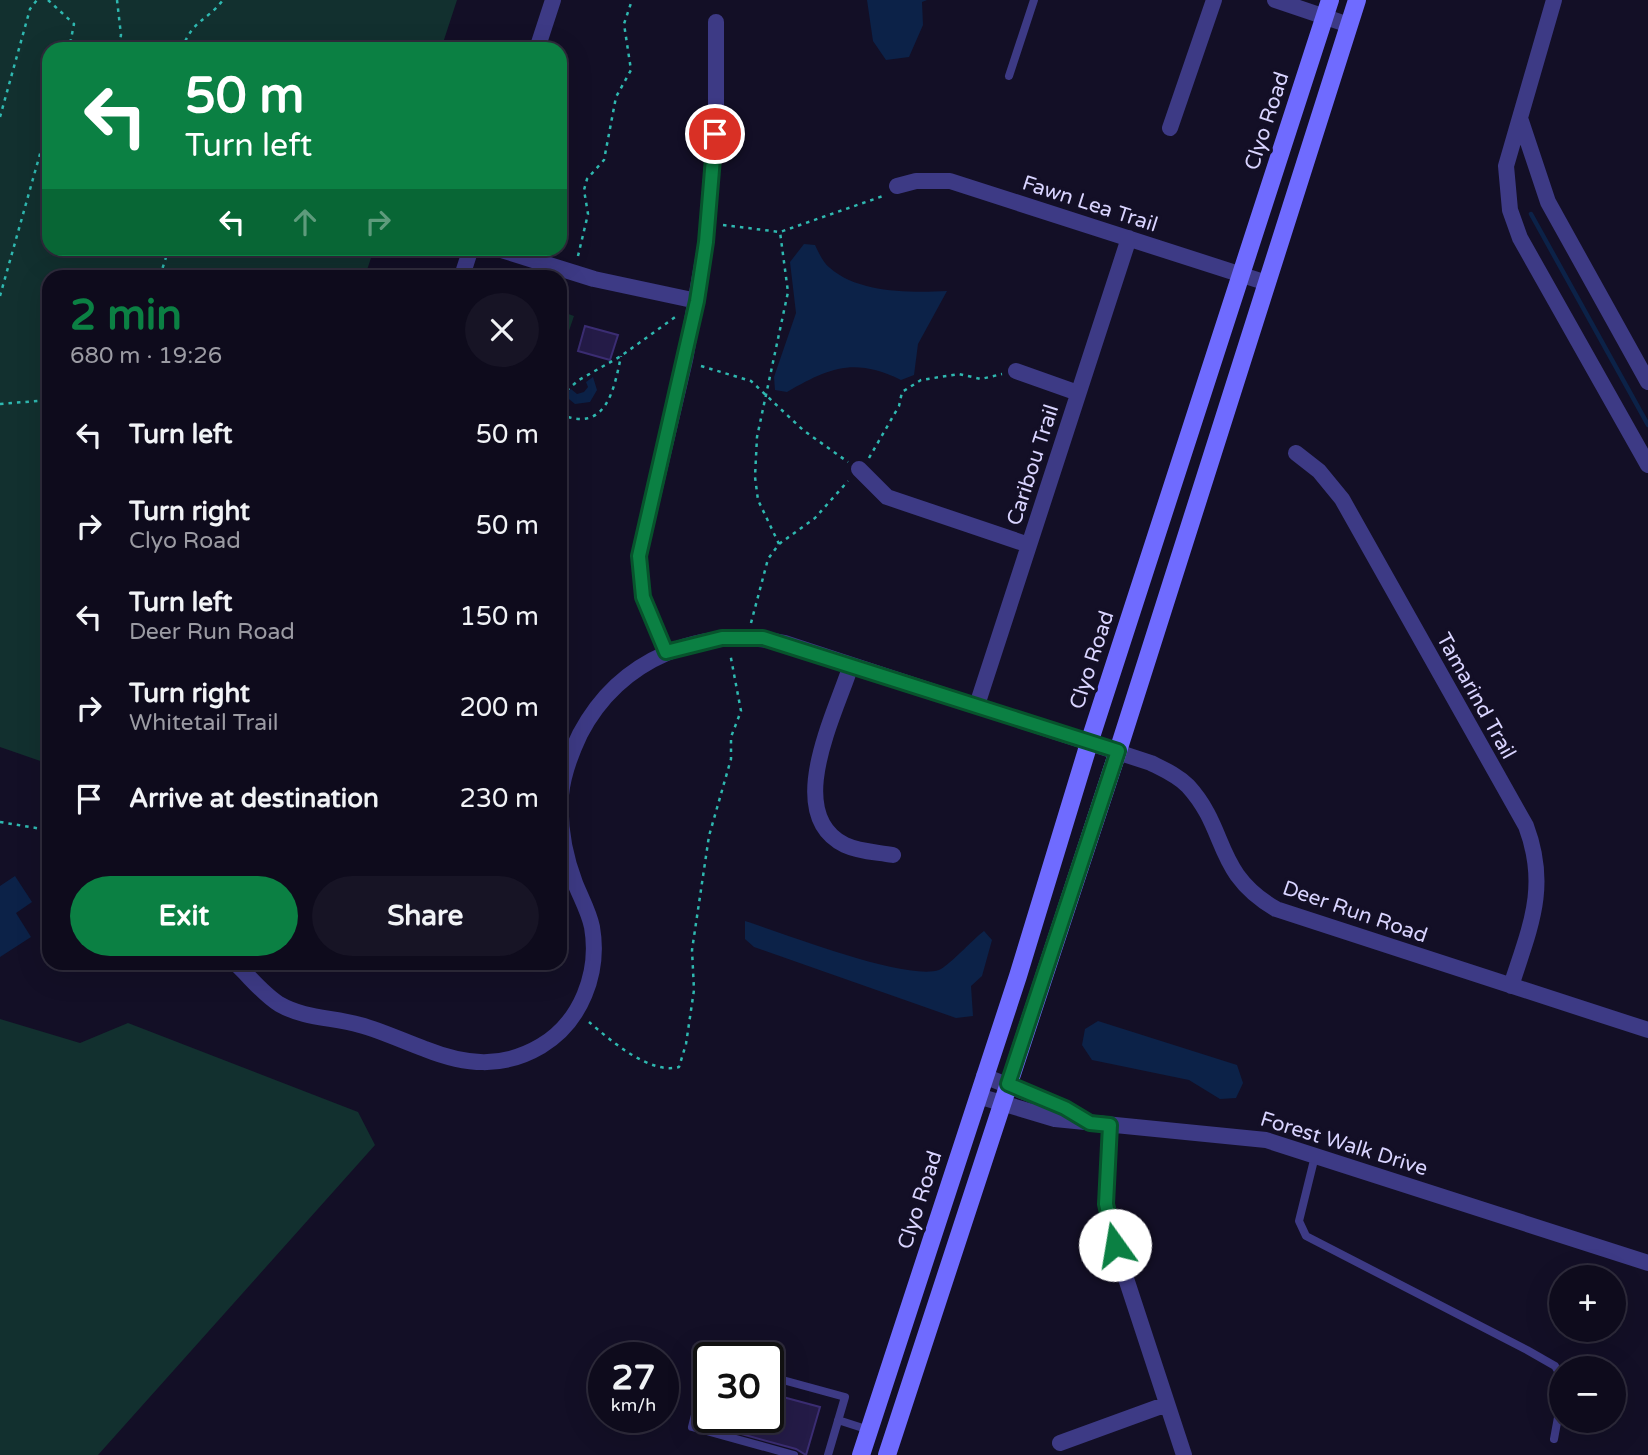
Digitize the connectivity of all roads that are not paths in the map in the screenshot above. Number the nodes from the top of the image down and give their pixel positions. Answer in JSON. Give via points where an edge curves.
{"nodes":[{"id":1,"x":553,"y":0,"type":"edge"},
{"id":2,"x":1034,"y":0,"type":"edge"},
{"id":3,"x":1214,"y":0,"type":"edge"},
{"id":4,"x":1275,"y":0,"type":"edge"},
{"id":5,"x":1357,"y":0,"type":"edge"},
{"id":6,"x":1554,"y":0,"type":"edge"},
{"id":7,"x":1328,"y":8,"type":"edge"},
{"id":8,"x":716,"y":22,"type":"dead end"},
{"id":9,"x":1349,"y":25,"type":"junction"},
{"id":10,"x":539,"y":42,"type":"edge"},
{"id":11,"x":1009,"y":76,"type":"dead end"},
{"id":12,"x":1521,"y":121,"type":"junction"},
{"id":13,"x":1170,"y":128,"type":"dead end"},
{"id":14,"x":897,"y":186,"type":"road end"},
{"id":15,"x":1129,"y":238,"type":"junction"},
{"id":16,"x":520,"y":256,"type":"edge"},
{"id":17,"x":564,"y":270,"type":"edge"},
{"id":18,"x":567,"y":271,"type":"edge"},
{"id":19,"x":1241,"y":275,"type":"junction"},
{"id":20,"x":1267,"y":283,"type":"junction"},
{"id":21,"x":697,"y":301,"type":"junction"},
{"id":22,"x":1016,"y":370,"type":"road end"},
{"id":23,"x":1648,"y":382,"type":"edge"},
{"id":24,"x":1078,"y":393,"type":"junction"},
{"id":25,"x":1296,"y":453,"type":"dead end"},
{"id":26,"x":1648,"y":466,"type":"edge"},
{"id":27,"x":859,"y":469,"type":"road end"},
{"id":28,"x":1029,"y":545,"type":"junction"},
{"id":29,"x":666,"y":652,"type":"junction"},
{"id":30,"x":851,"y":665,"type":"junction"},
{"id":31,"x":977,"y":705,"type":"junction"},
{"id":32,"x":1090,"y":740,"type":"junction"},
{"id":33,"x":1118,"y":751,"type":"junction"},
{"id":34,"x":567,"y":772,"type":"edge"},
{"id":35,"x":892,"y":855,"type":"dead end"},
{"id":36,"x":567,"y":859,"type":"edge"},
{"id":37,"x":242,"y":970,"type":"edge"},
{"id":38,"x":1511,"y":986,"type":"junction"},
{"id":39,"x":1648,"y":1030,"type":"edge"},
{"id":40,"x":985,"y":1076,"type":"junction"},
{"id":41,"x":1008,"y":1084,"type":"junction"},
{"id":42,"x":978,"y":1096,"type":"junction"},
{"id":43,"x":1002,"y":1104,"type":"junction"},
{"id":44,"x":1090,"y":1123,"type":"junction"},
{"id":45,"x":1110,"y":1125,"type":"junction"},
{"id":46,"x":1315,"y":1156,"type":"junction"},
{"id":47,"x":1648,"y":1264,"type":"edge"},
{"id":48,"x":1549,"y":1363,"type":"edge"},
{"id":49,"x":784,"y":1380,"type":"edge"},
{"id":50,"x":1167,"y":1404,"type":"junction"},
{"id":51,"x":838,"y":1420,"type":"junction"},
{"id":52,"x":869,"y":1430,"type":"junction"},
{"id":53,"x":714,"y":1433,"type":"edge"},
{"id":54,"x":1555,"y":1433,"type":"edge"},
{"id":55,"x":1554,"y":1439,"type":"dead end"},
{"id":56,"x":1059,"y":1443,"type":"dead end"},
{"id":57,"x":794,"y":1455,"type":"edge"},
{"id":58,"x":828,"y":1455,"type":"edge"},
{"id":59,"x":861,"y":1455,"type":"edge"},
{"id":60,"x":887,"y":1455,"type":"edge"},
{"id":61,"x":1184,"y":1455,"type":"edge"}],
"edges":[{"from":1,"to":10,"type":"street"},
{"from":2,"to":11,"type":"lane"},
{"from":3,"to":13,"type":"street"},
{"from":4,"to":7,"type":"street"},
{"from":5,"to":9,"type":"street"},
{"from":6,"to":12,"type":"street"},
{"from":7,"to":9,"type":"street"},
{"from":7,"to":19,"type":"street","name":"Clyo Road"},
{"from":8,"to":21,"type":"street","via":[[716,113]]},
{"from":9,"to":20,"type":"street"},
{"from":12,"to":23,"type":"street","via":[[1548,202]]},
{"from":12,"to":26,"type":"street","via":[[1506,166],[1510,210],[1520,238]]},
{"from":14,"to":15,"type":"street","name":"Fawn Lea Trail","via":[[950,181]]},
{"from":15,"to":19,"type":"street","name":"Fawn Lea Trail"},
{"from":15,"to":24,"type":"street","name":"Caribou Trail"},
{"from":16,"to":17,"type":"street"},
{"from":18,"to":21,"type":"street"},
{"from":19,"to":20,"type":"street","name":"Fawn Lea Trail"},
{"from":19,"to":32,"type":"street","name":"Clyo Road"},
{"from":20,"to":33,"type":"street"},
{"from":21,"to":29,"type":"street","via":[[639,556],[643,597]]},
{"from":22,"to":24,"type":"street"},
{"from":24,"to":28,"type":"street","name":"Caribou Trail"},
{"from":25,"to":38,"type":"street","name":"Tamarind Trail","via":[[1319,471],[1342,499],[1526,826],[1538,892]]},
{"from":27,"to":28,"type":"street","via":[[887,497]]},
{"from":28,"to":31,"type":"street","name":"Caribou Trail"},
{"from":29,"to":30,"type":"street","name":"Deer Run Road","via":[[722,638],[747,637],[785,643]]},
{"from":29,"to":34,"type":"street","name":"Deer Run Road","via":[[624,677],[589,718],[573,747]]},
{"from":30,"to":31,"type":"street","name":"Deer Run Road"},
{"from":30,"to":35,"type":"street","via":[[815,775],[814,806],[834,838],[861,850]]},
{"from":31,"to":32,"type":"street","name":"Deer Run Road"},
{"from":32,"to":33,"type":"street","name":"Deer Run Road"},
{"from":32,"to":40,"type":"street","name":"Clyo Road"},
{"from":33,"to":38,"type":"street","name":"Deer Run Road","via":[[1169,772],[1189,788],[1205,809],[1233,871],[1256,897],[1288,914]]},
{"from":33,"to":41,"type":"street"},
{"from":36,"to":37,"type":"street","name":"Deer Run Road","via":[[592,924],[590,979],[576,1011],[561,1030],[531,1052],[496,1063],[462,1062],[363,1026],[297,1012],[267,995]]},
{"from":38,"to":39,"type":"street","name":"Deer Run Road"},
{"from":40,"to":41,"type":"street"},
{"from":40,"to":42,"type":"street","name":"Clyo Road"},
{"from":41,"to":43,"type":"street"},
{"from":41,"to":44,"type":"street"},
{"from":42,"to":43,"type":"street","name":"Forest Walk Drive"},
{"from":42,"to":52,"type":"street","name":"Clyo Road"},
{"from":43,"to":44,"type":"street","name":"Forest Walk Drive"},
{"from":43,"to":60,"type":"street"},
{"from":44,"to":45,"type":"street","name":"Forest Walk Drive"},
{"from":45,"to":46,"type":"street","name":"Forest Walk Drive","via":[[1245,1135]]},
{"from":45,"to":50,"type":"street","via":[[1106,1204]]},
{"from":46,"to":47,"type":"street","name":"Forest Walk Drive"},
{"from":46,"to":48,"type":"lane","via":[[1299,1221],[1306,1236]]},
{"from":49,"to":51,"type":"lane","via":[[845,1397]]},
{"from":50,"to":56,"type":"street"},
{"from":50,"to":61,"type":"street"},
{"from":51,"to":52,"type":"lane"},
{"from":51,"to":58,"type":"lane"},
{"from":52,"to":59,"type":"street","name":"Clyo Road"},
{"from":53,"to":57,"type":"lane"},
{"from":54,"to":55,"type":"lane"}]}
